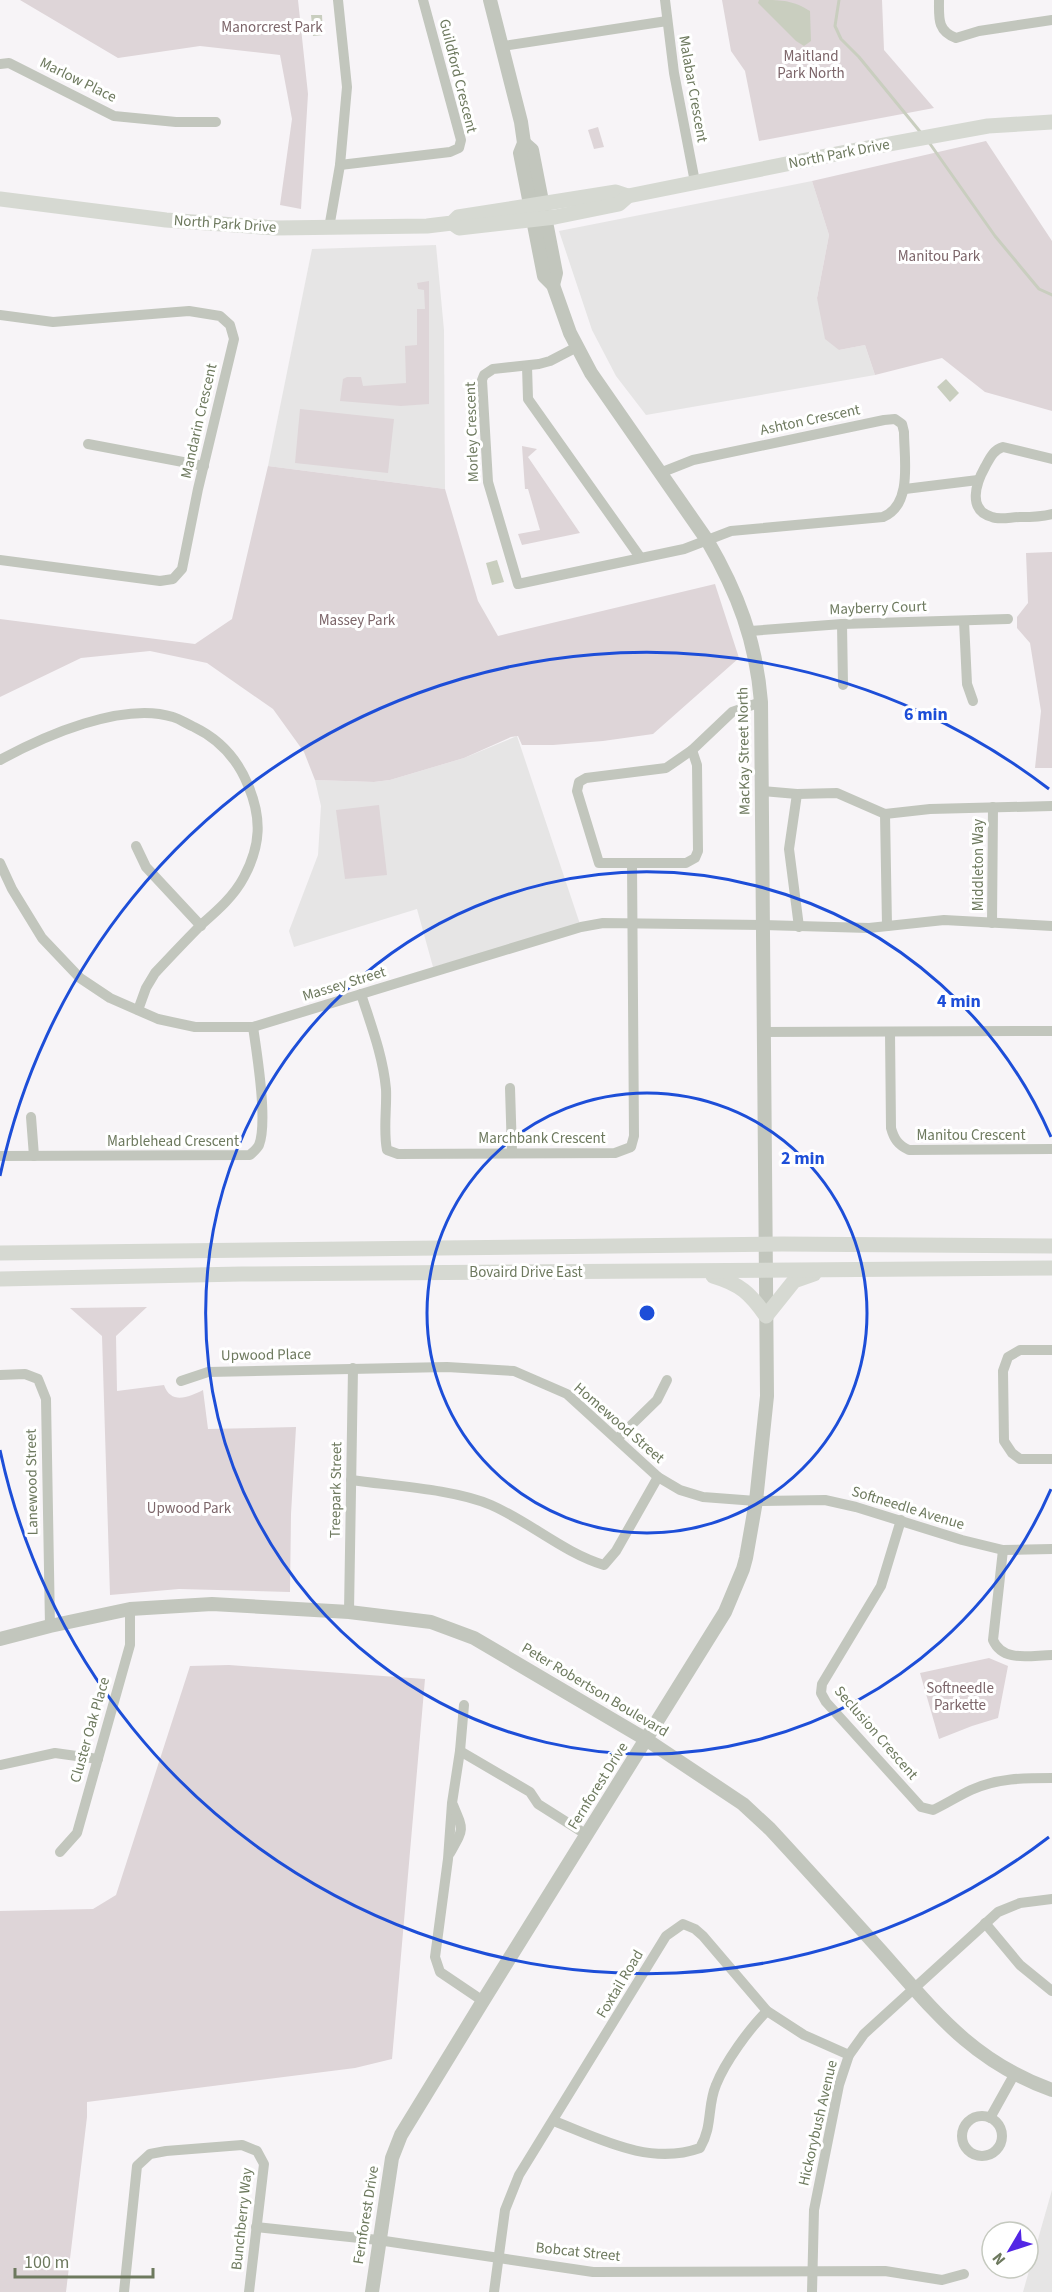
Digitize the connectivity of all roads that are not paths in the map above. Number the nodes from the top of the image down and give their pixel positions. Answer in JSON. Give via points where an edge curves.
{"nodes":[{"id":1,"x":338,"y":0,"type":"edge"},
{"id":2,"x":423,"y":0,"type":"edge"},
{"id":3,"x":490,"y":0,"type":"edge"},
{"id":4,"x":665,"y":0,"type":"edge"},
{"id":5,"x":939,"y":0,"type":"edge"},
{"id":6,"x":1052,"y":20,"type":"edge"},
{"id":7,"x":667,"y":21,"type":"junction"},
{"id":8,"x":503,"y":46,"type":"junction"},
{"id":9,"x":0,"y":64,"type":"edge"},
{"id":10,"x":216,"y":122,"type":"dead end"},
{"id":11,"x":1052,"y":122,"type":"edge"},
{"id":12,"x":340,"y":165,"type":"junction"},
{"id":13,"x":695,"y":182,"type":"junction"},
{"id":14,"x":0,"y":200,"type":"edge"},
{"id":15,"x":538,"y":212,"type":"junction"},
{"id":16,"x":329,"y":228,"type":"junction"},
{"id":17,"x":0,"y":315,"type":"edge"},
{"id":18,"x":577,"y":347,"type":"junction"},
{"id":19,"x":527,"y":366,"type":"junction"},
{"id":20,"x":88,"y":444,"type":"dead end"},
{"id":21,"x":1052,"y":459,"type":"edge"},
{"id":22,"x":204,"y":465,"type":"junction"},
{"id":23,"x":660,"y":472,"type":"junction"},
{"id":24,"x":978,"y":480,"type":"junction"},
{"id":25,"x":904,"y":489,"type":"junction"},
{"id":26,"x":1052,"y":514,"type":"edge"},
{"id":27,"x":707,"y":540,"type":"junction"},
{"id":28,"x":640,"y":557,"type":"junction"},
{"id":29,"x":0,"y":560,"type":"edge"},
{"id":30,"x":1008,"y":619,"type":"dead end"},
{"id":31,"x":964,"y":621,"type":"junction"},
{"id":32,"x":842,"y":624,"type":"junction"},
{"id":33,"x":750,"y":631,"type":"junction"},
{"id":34,"x":843,"y":684,"type":"dead end"},
{"id":35,"x":973,"y":701,"type":"dead end"},
{"id":36,"x":762,"y":702,"type":"junction"},
{"id":37,"x":692,"y":750,"type":"junction"},
{"id":38,"x":0,"y":760,"type":"edge"},
{"id":39,"x":762,"y":791,"type":"junction"},
{"id":40,"x":796,"y":794,"type":"junction"},
{"id":41,"x":1052,"y":806,"type":"edge"},
{"id":42,"x":993,"y":807,"type":"junction"},
{"id":43,"x":885,"y":814,"type":"junction"},
{"id":44,"x":136,"y":846,"type":"dead end"},
{"id":45,"x":0,"y":863,"type":"edge"},
{"id":46,"x":632,"y":863,"type":"junction"},
{"id":47,"x":12,"y":889,"type":"junction"},
{"id":48,"x":0,"y":895,"type":"edge"},
{"id":49,"x":633,"y":923,"type":"junction"},
{"id":50,"x":992,"y":923,"type":"junction"},
{"id":51,"x":763,"y":924,"type":"junction"},
{"id":52,"x":201,"y":926,"type":"junction"},
{"id":53,"x":887,"y":926,"type":"junction"},
{"id":54,"x":1052,"y":926,"type":"edge"},
{"id":55,"x":799,"y":927,"type":"junction"},
{"id":56,"x":361,"y":994,"type":"junction"},
{"id":57,"x":138,"y":1011,"type":"junction"},
{"id":58,"x":253,"y":1028,"type":"junction"},
{"id":59,"x":1052,"y":1030,"type":"edge"},
{"id":60,"x":763,"y":1032,"type":"junction"},
{"id":61,"x":890,"y":1032,"type":"junction"},
{"id":62,"x":510,"y":1088,"type":"dead end"},
{"id":63,"x":31,"y":1117,"type":"dead end"},
{"id":64,"x":1052,"y":1149,"type":"edge"},
{"id":65,"x":512,"y":1152,"type":"junction"},
{"id":66,"x":0,"y":1156,"type":"edge"},
{"id":67,"x":34,"y":1156,"type":"junction"},
{"id":68,"x":767,"y":1244,"type":"junction"},
{"id":69,"x":1052,"y":1246,"type":"edge"},
{"id":70,"x":0,"y":1253,"type":"edge"},
{"id":71,"x":1052,"y":1268,"type":"edge"},
{"id":72,"x":826,"y":1269,"type":"junction"},
{"id":73,"x":695,"y":1271,"type":"junction"},
{"id":74,"x":767,"y":1271,"type":"junction"},
{"id":75,"x":0,"y":1279,"type":"edge"},
{"id":76,"x":766,"y":1316,"type":"junction"},
{"id":77,"x":1052,"y":1350,"type":"edge"},
{"id":78,"x":353,"y":1368,"type":"junction"},
{"id":79,"x":0,"y":1375,"type":"edge"},
{"id":80,"x":668,"y":1380,"type":"dead end"},
{"id":81,"x":181,"y":1381,"type":"dead end"},
{"id":82,"x":617,"y":1439,"type":"junction"},
{"id":83,"x":1052,"y":1459,"type":"edge"},
{"id":84,"x":658,"y":1477,"type":"junction"},
{"id":85,"x":351,"y":1480,"type":"junction"},
{"id":86,"x":756,"y":1502,"type":"junction"},
{"id":87,"x":901,"y":1520,"type":"junction"},
{"id":88,"x":1052,"y":1549,"type":"edge"},
{"id":89,"x":1003,"y":1550,"type":"junction"},
{"id":90,"x":130,"y":1609,"type":"junction"},
{"id":91,"x":349,"y":1612,"type":"junction"},
{"id":92,"x":50,"y":1626,"type":"junction"},
{"id":93,"x":0,"y":1639,"type":"edge"},
{"id":94,"x":1052,"y":1655,"type":"edge"},
{"id":95,"x":464,"y":1706,"type":"dead end"},
{"id":96,"x":647,"y":1740,"type":"junction"},
{"id":97,"x":460,"y":1751,"type":"junction"},
{"id":98,"x":98,"y":1759,"type":"junction"},
{"id":99,"x":0,"y":1765,"type":"edge"},
{"id":100,"x":1052,"y":1778,"type":"edge"},
{"id":101,"x":587,"y":1835,"type":"junction"},
{"id":102,"x":60,"y":1852,"type":"dead end"},
{"id":103,"x":1052,"y":1899,"type":"edge"},
{"id":104,"x":985,"y":1923,"type":"junction"},
{"id":105,"x":914,"y":1988,"type":"junction"},
{"id":106,"x":1052,"y":1991,"type":"edge"},
{"id":107,"x":483,"y":2001,"type":"junction"},
{"id":108,"x":767,"y":2011,"type":"junction"},
{"id":109,"x":849,"y":2055,"type":"junction"},
{"id":110,"x":1014,"y":2074,"type":"junction"},
{"id":111,"x":1052,"y":2090,"type":"edge"},
{"id":112,"x":990,"y":2118,"type":"dead end"},
{"id":113,"x":554,"y":2121,"type":"junction"},
{"id":114,"x":256,"y":2227,"type":"junction"},
{"id":115,"x":378,"y":2240,"type":"junction"},
{"id":116,"x":498,"y":2258,"type":"junction"},
{"id":117,"x":812,"y":2271,"type":"junction"},
{"id":118,"x":964,"y":2274,"type":"dead end"},
{"id":119,"x":124,"y":2292,"type":"edge"},
{"id":120,"x":249,"y":2292,"type":"edge"},
{"id":121,"x":372,"y":2292,"type":"edge"},
{"id":122,"x":494,"y":2292,"type":"edge"},
{"id":123,"x":812,"y":2292,"type":"edge"}],
"edges":[{"from":1,"to":12,"type":"street","via":[[347,87]]},
{"from":2,"to":12,"type":"street","name":"Guildford Crescent","via":[[461,140],[459,148]]},
{"from":3,"to":8,"type":"street","name":"MacKay Street North"},
{"from":4,"to":7,"type":"street","name":"Malabar Crescent"},
{"from":5,"to":6,"type":"street","via":[[939,23],[946,34],[956,38]]},
{"from":7,"to":8,"type":"street"},
{"from":7,"to":13,"type":"street","name":"Malabar Crescent"},
{"from":8,"to":15,"type":"street","name":"MacKay Street North","via":[[524,143],[532,150]]},
{"from":9,"to":10,"type":"street","name":"Marlow Place","via":[[9,63],[114,116]]},
{"from":11,"to":13,"type":"main road","name":"North Park Drive","via":[[997,125]]},
{"from":12,"to":16,"type":"street"},
{"from":13,"to":15,"type":"main road","name":"North Park Drive","via":[[628,196],[619,204]]},
{"from":14,"to":16,"type":"main road","name":"North Park Drive","via":[[166,220]]},
{"from":15,"to":16,"type":"main road","name":"North Park Drive","via":[[459,228],[452,223]]},
{"from":15,"to":18,"type":"street","name":"MacKay Street North","via":[[544,276],[553,285]]},
{"from":17,"to":22,"type":"street","name":"Mandarin Crescent","via":[[53,322],[189,311],[220,316],[230,325],[234,339]]},
{"from":18,"to":19,"type":"street","name":"Morley Crescent","via":[[550,361]]},
{"from":18,"to":23,"type":"street","name":"MacKay Street North"},
{"from":19,"to":28,"type":"street","via":[[528,399]]},
{"from":19,"to":28,"type":"street","name":"Morley Crescent","via":[[493,369],[482,380],[488,482],[518,584]]},
{"from":20,"to":22,"type":"street"},
{"from":21,"to":24,"type":"street","via":[[1003,447],[992,454]]},
{"from":22,"to":29,"type":"street","name":"Mandarin Crescent","via":[[182,569],[173,579],[160,581]]},
{"from":23,"to":25,"type":"street","name":"Ashton Crescent","via":[[693,460],[895,419],[904,432]]},
{"from":23,"to":27,"type":"street","name":"MacKay Street North"},
{"from":24,"to":25,"type":"street"},
{"from":24,"to":26,"type":"street","via":[[974,495],[978,506],[994,518]]},
{"from":25,"to":27,"type":"street","via":[[896,507],[883,517],[731,531]]},
{"from":27,"to":28,"type":"street","name":"Morley Crescent","via":[[684,549]]},
{"from":27,"to":33,"type":"street","name":"MacKay Street North"},
{"from":30,"to":31,"type":"street","name":"Mayberry Court"},
{"from":31,"to":32,"type":"street","name":"Mayberry Court"},
{"from":31,"to":35,"type":"street","via":[[967,684]]},
{"from":32,"to":33,"type":"street","name":"Mayberry Court"},
{"from":32,"to":34,"type":"street"},
{"from":33,"to":36,"type":"street","name":"MacKay Street North"},
{"from":36,"to":37,"type":"street","via":[[732,712]]},
{"from":36,"to":39,"type":"street","name":"MacKay Street North"},
{"from":37,"to":46,"type":"street","via":[[697,775],[695,858],[686,863]]},
{"from":37,"to":46,"type":"street","via":[[666,768],[579,782],[577,791],[599,863]]},
{"from":38,"to":52,"type":"street","via":[[64,729],[127,715],[173,717],[213,736],[231,756],[253,795],[259,839],[231,896]]},
{"from":39,"to":40,"type":"street","name":"Middleton Way"},
{"from":39,"to":51,"type":"street","name":"MacKay Street North"},
{"from":40,"to":43,"type":"street","name":"Middleton Way","via":[[837,793]]},
{"from":40,"to":55,"type":"street","via":[[789,849]]},
{"from":41,"to":42,"type":"street","name":"Middleton Way"},
{"from":42,"to":43,"type":"street","name":"Middleton Way"},
{"from":42,"to":50,"type":"street","name":"Middleton Way"},
{"from":43,"to":53,"type":"street"},
{"from":44,"to":52,"type":"street","via":[[146,867]]},
{"from":45,"to":47,"type":"street","name":"Massey Street"},
{"from":46,"to":49,"type":"street"},
{"from":47,"to":48,"type":"street"},
{"from":47,"to":57,"type":"street","name":"Massey Street","via":[[42,938],[80,978],[110,999]]},
{"from":49,"to":51,"type":"street","name":"Massey Street"},
{"from":49,"to":56,"type":"street","name":"Massey Street","via":[[581,927]]},
{"from":49,"to":65,"type":"street","name":"Marchbank Crescent","via":[[631,1146],[615,1153]]},
{"from":50,"to":53,"type":"street","name":"Middleton Way","via":[[944,920]]},
{"from":50,"to":54,"type":"street","name":"Middleton Way"},
{"from":51,"to":55,"type":"street","name":"Middleton Way"},
{"from":51,"to":60,"type":"street","name":"MacKay Street North"},
{"from":52,"to":57,"type":"street","via":[[155,973]]},
{"from":53,"to":55,"type":"street","name":"Middleton Way"},
{"from":56,"to":58,"type":"street","name":"Massey Street"},
{"from":56,"to":65,"type":"street","name":"Marchbank Crescent","via":[[382,1058],[387,1149],[398,1154]]},
{"from":57,"to":58,"type":"street","name":"Massey Street","via":[[195,1027]]},
{"from":58,"to":67,"type":"street","name":"Marblehead Crescent","via":[[260,1075],[261,1135],[258,1148],[249,1155]]},
{"from":59,"to":61,"type":"street"},
{"from":60,"to":61,"type":"street"},
{"from":60,"to":68,"type":"street","name":"MacKay Street North"},
{"from":61,"to":64,"type":"street","name":"Manitou Crescent","via":[[891,1128],[901,1147]]},
{"from":62,"to":65,"type":"street"},
{"from":63,"to":67,"type":"street"},
{"from":66,"to":67,"type":"street","name":"Marblehead Crescent"},
{"from":68,"to":69,"type":"main road","name":"Bovaird Drive East"},
{"from":68,"to":70,"type":"main road","name":"Bovaird Drive East"},
{"from":68,"to":74,"type":"street","name":"MacKay Street North"},
{"from":71,"to":72,"type":"main road","name":"Bovaird Drive East"},
{"from":72,"to":74,"type":"main road","name":"Bovaird Drive East"},
{"from":72,"to":76,"type":"main road","via":[[794,1281]]},
{"from":73,"to":74,"type":"main road","name":"Bovaird Drive East"},
{"from":73,"to":75,"type":"main road","name":"Bovaird Drive East"},
{"from":73,"to":76,"type":"main road","via":[[741,1287]]},
{"from":74,"to":76,"type":"street","name":"Fernforest Drive"},
{"from":76,"to":86,"type":"street","name":"Fernforest Drive","via":[[767,1396]]},
{"from":77,"to":83,"type":"street","via":[[1020,1350],[1008,1357],[1003,1371],[1004,1441],[1020,1459]]},
{"from":78,"to":81,"type":"street","name":"Upwood Place","via":[[208,1371]]},
{"from":78,"to":82,"type":"street","name":"Homewood Street","via":[[514,1371],[567,1394]]},
{"from":78,"to":85,"type":"street","name":"Treepark Street"},
{"from":79,"to":92,"type":"street","name":"Lanewood Street","via":[[25,1374],[38,1379],[46,1399]]},
{"from":80,"to":82,"type":"street","via":[[657,1400]]},
{"from":82,"to":84,"type":"street","name":"Homewood Street"},
{"from":84,"to":85,"type":"street","via":[[604,1565],[588,1560],[491,1505],[467,1497]]},
{"from":84,"to":86,"type":"street","name":"Homewood Street","via":[[703,1497]]},
{"from":85,"to":91,"type":"street","name":"Treepark Street"},
{"from":86,"to":87,"type":"street","name":"Softneedle Avenue","via":[[825,1500]]},
{"from":86,"to":96,"type":"street","name":"Fernforest Drive","via":[[743,1569],[724,1612]]},
{"from":87,"to":89,"type":"street","name":"Softneedle Avenue"},
{"from":87,"to":100,"type":"street","name":"Seclusion Crescent","via":[[882,1586],[822,1684],[826,1702],[921,1807],[933,1810],[998,1781]]},
{"from":88,"to":89,"type":"street","name":"Softneedle Avenue"},
{"from":89,"to":94,"type":"street","via":[[993,1640],[996,1647],[1009,1656]]},
{"from":90,"to":91,"type":"street","name":"Peter Robertson Boulevard","via":[[212,1604]]},
{"from":90,"to":92,"type":"street","name":"Peter Robertson Boulevard"},
{"from":90,"to":98,"type":"street","name":"Cluster Oak Place","via":[[130,1645]]},
{"from":91,"to":96,"type":"street","name":"Peter Robertson Boulevard","via":[[432,1622],[474,1638]]},
{"from":92,"to":93,"type":"street","name":"Peter Robertson Boulevard"},
{"from":95,"to":97,"type":"street"},
{"from":96,"to":101,"type":"street","name":"Fernforest Drive"},
{"from":96,"to":105,"type":"street","name":"Peter Robertson Boulevard","via":[[758,1816]]},
{"from":97,"to":101,"type":"street","via":[[530,1792],[538,1804]]},
{"from":97,"to":107,"type":"street","via":[[435,1957],[440,1972]]},
{"from":98,"to":99,"type":"street","via":[[55,1753]]},
{"from":98,"to":102,"type":"street","name":"Cluster Oak Place","via":[[77,1833]]},
{"from":101,"to":107,"type":"street","name":"Fernforest Drive"},
{"from":103,"to":104,"type":"street","via":[[1020,1903]]},
{"from":104,"to":105,"type":"street"},
{"from":104,"to":106,"type":"street","via":[[1020,1965]]},
{"from":105,"to":109,"type":"street","name":"Hickorybush Avenue","via":[[864,2034]]},
{"from":105,"to":110,"type":"street","name":"Peter Robertson Boulevard","via":[[967,2043]]},
{"from":107,"to":115,"type":"street","name":"Fernforest Drive","via":[[401,2135],[392,2158]]},
{"from":108,"to":109,"type":"street","name":"Foxtail Road","via":[[804,2035]]},
{"from":108,"to":113,"type":"street","via":[[749,2029],[715,2086],[707,2136],[700,2148],[684,2154],[630,2151]]},
{"from":108,"to":113,"type":"street","name":"Foxtail Road","via":[[704,1936],[683,1924],[675,1928],[666,1936]]},
{"from":109,"to":117,"type":"street","name":"Hickorybush Avenue","via":[[839,2085],[814,2210]]},
{"from":110,"to":111,"type":"street","name":"Peter Robertson Boulevard"},
{"from":110,"to":112,"type":"street"},
{"from":113,"to":116,"type":"street","name":"Foxtail Road","via":[[519,2175],[505,2210]]},
{"from":114,"to":115,"type":"street","name":"Bobcat Street"},
{"from":114,"to":119,"type":"street","name":"Bunchberry Way","via":[[264,2164],[257,2151],[242,2145],[150,2154],[137,2166]]},
{"from":114,"to":120,"type":"street","name":"Bunchberry Way"},
{"from":115,"to":116,"type":"street","name":"Bobcat Street"},
{"from":115,"to":121,"type":"street","name":"Fernforest Drive"},
{"from":116,"to":117,"type":"street","name":"Bobcat Street","via":[[593,2272]]},
{"from":116,"to":122,"type":"street","name":"Foxtail Road"},
{"from":117,"to":118,"type":"street","name":"Bobcat Street","via":[[885,2271],[942,2280]]},
{"from":117,"to":123,"type":"street","name":"Hickorybush Avenue"}]}
